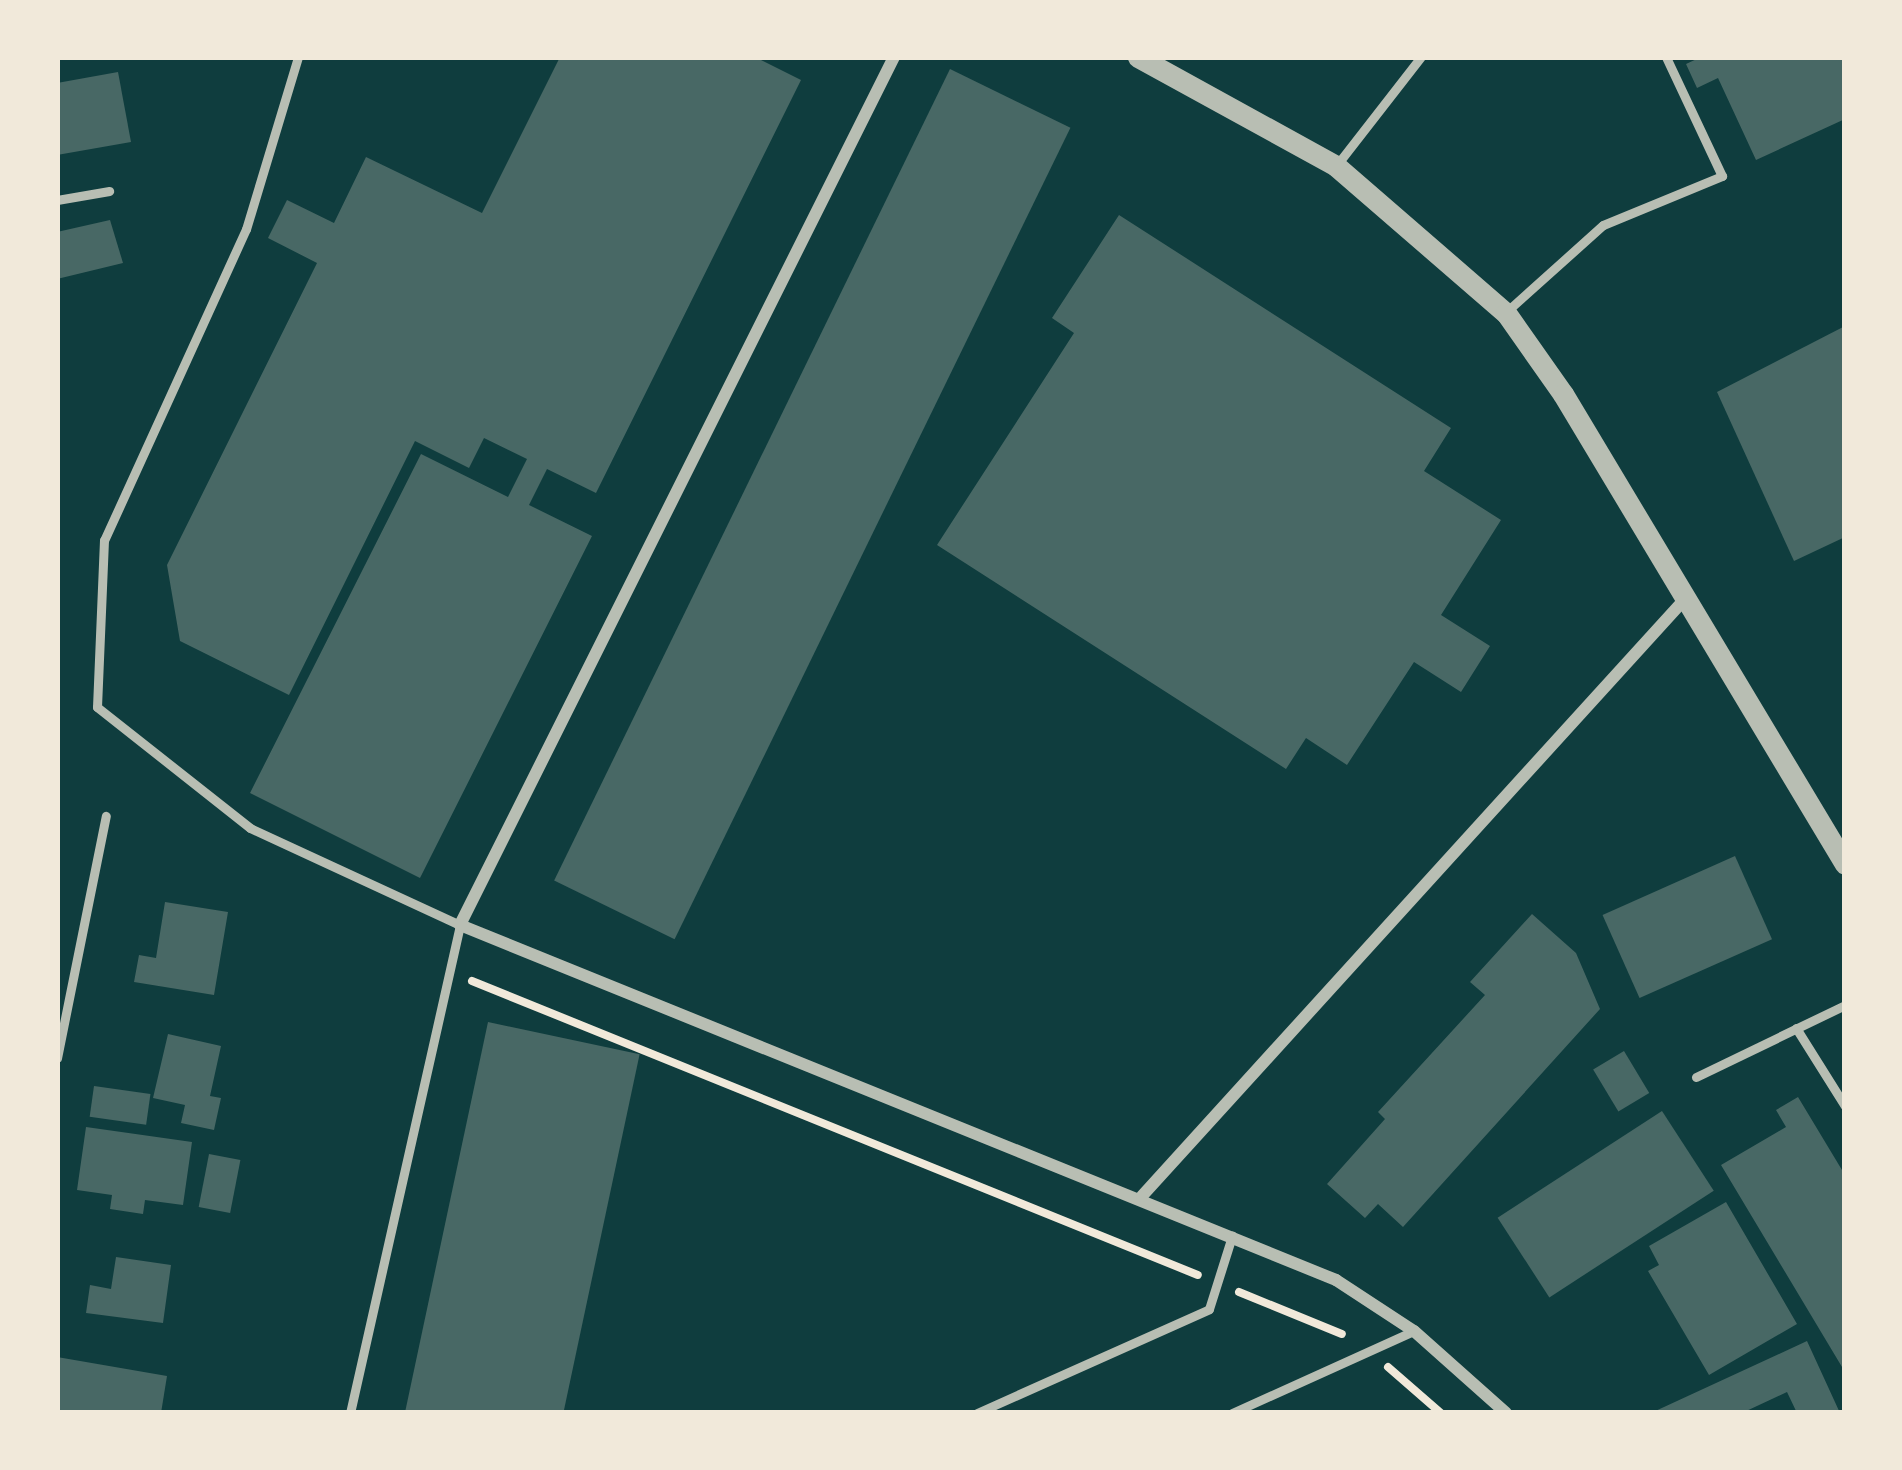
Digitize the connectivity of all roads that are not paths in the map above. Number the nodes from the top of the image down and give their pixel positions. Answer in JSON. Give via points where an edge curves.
{"nodes":[{"id":1,"x":298,"y":57,"type":"edge"},
{"id":2,"x":894,"y":57,"type":"edge"},
{"id":3,"x":1138,"y":57,"type":"edge"},
{"id":4,"x":1421,"y":57,"type":"edge"},
{"id":5,"x":1666,"y":57,"type":"edge"},
{"id":6,"x":1336,"y":166,"type":"junction"},
{"id":7,"x":110,"y":191,"type":"dead end"},
{"id":8,"x":57,"y":200,"type":"edge"},
{"id":9,"x":1506,"y":313,"type":"junction"},
{"id":10,"x":1684,"y":600,"type":"junction"},
{"id":11,"x":106,"y":816,"type":"dead end"},
{"id":12,"x":1845,"y":864,"type":"edge"},
{"id":13,"x":460,"y":925,"type":"junction"},
{"id":14,"x":1845,"y":1005,"type":"edge"},
{"id":15,"x":1796,"y":1028,"type":"junction"},
{"id":16,"x":57,"y":1058,"type":"edge"},
{"id":17,"x":1696,"y":1077,"type":"dead end"},
{"id":18,"x":1845,"y":1106,"type":"edge"},
{"id":19,"x":1142,"y":1196,"type":"junction"},
{"id":20,"x":1232,"y":1236,"type":"junction"},
{"id":21,"x":1414,"y":1331,"type":"junction"},
{"id":22,"x":350,"y":1413,"type":"edge"},
{"id":23,"x":977,"y":1413,"type":"edge"},
{"id":24,"x":1232,"y":1413,"type":"edge"},
{"id":25,"x":1506,"y":1413,"type":"edge"}],
"edges":[{"from":1,"to":13,"type":"lane","via":[[246,229],[104,540],[97,707],[250,828]]},
{"from":2,"to":13,"type":"street"},
{"from":3,"to":6,"type":"street"},
{"from":4,"to":6,"type":"lane"},
{"from":5,"to":9,"type":"lane","via":[[1722,176],[1603,225]]},
{"from":6,"to":9,"type":"street"},
{"from":7,"to":8,"type":"lane"},
{"from":9,"to":10,"type":"street"},
{"from":10,"to":12,"type":"street"},
{"from":10,"to":19,"type":"street"},
{"from":11,"to":16,"type":"lane"},
{"from":13,"to":19,"type":"street"},
{"from":13,"to":22,"type":"lane"},
{"from":14,"to":15,"type":"lane"},
{"from":15,"to":17,"type":"lane"},
{"from":15,"to":18,"type":"lane"},
{"from":19,"to":20,"type":"street"},
{"from":20,"to":21,"type":"street","via":[[1336,1280]]},
{"from":20,"to":23,"type":"lane","via":[[1209,1309]]},
{"from":21,"to":24,"type":"lane"},
{"from":21,"to":25,"type":"street"}]}
